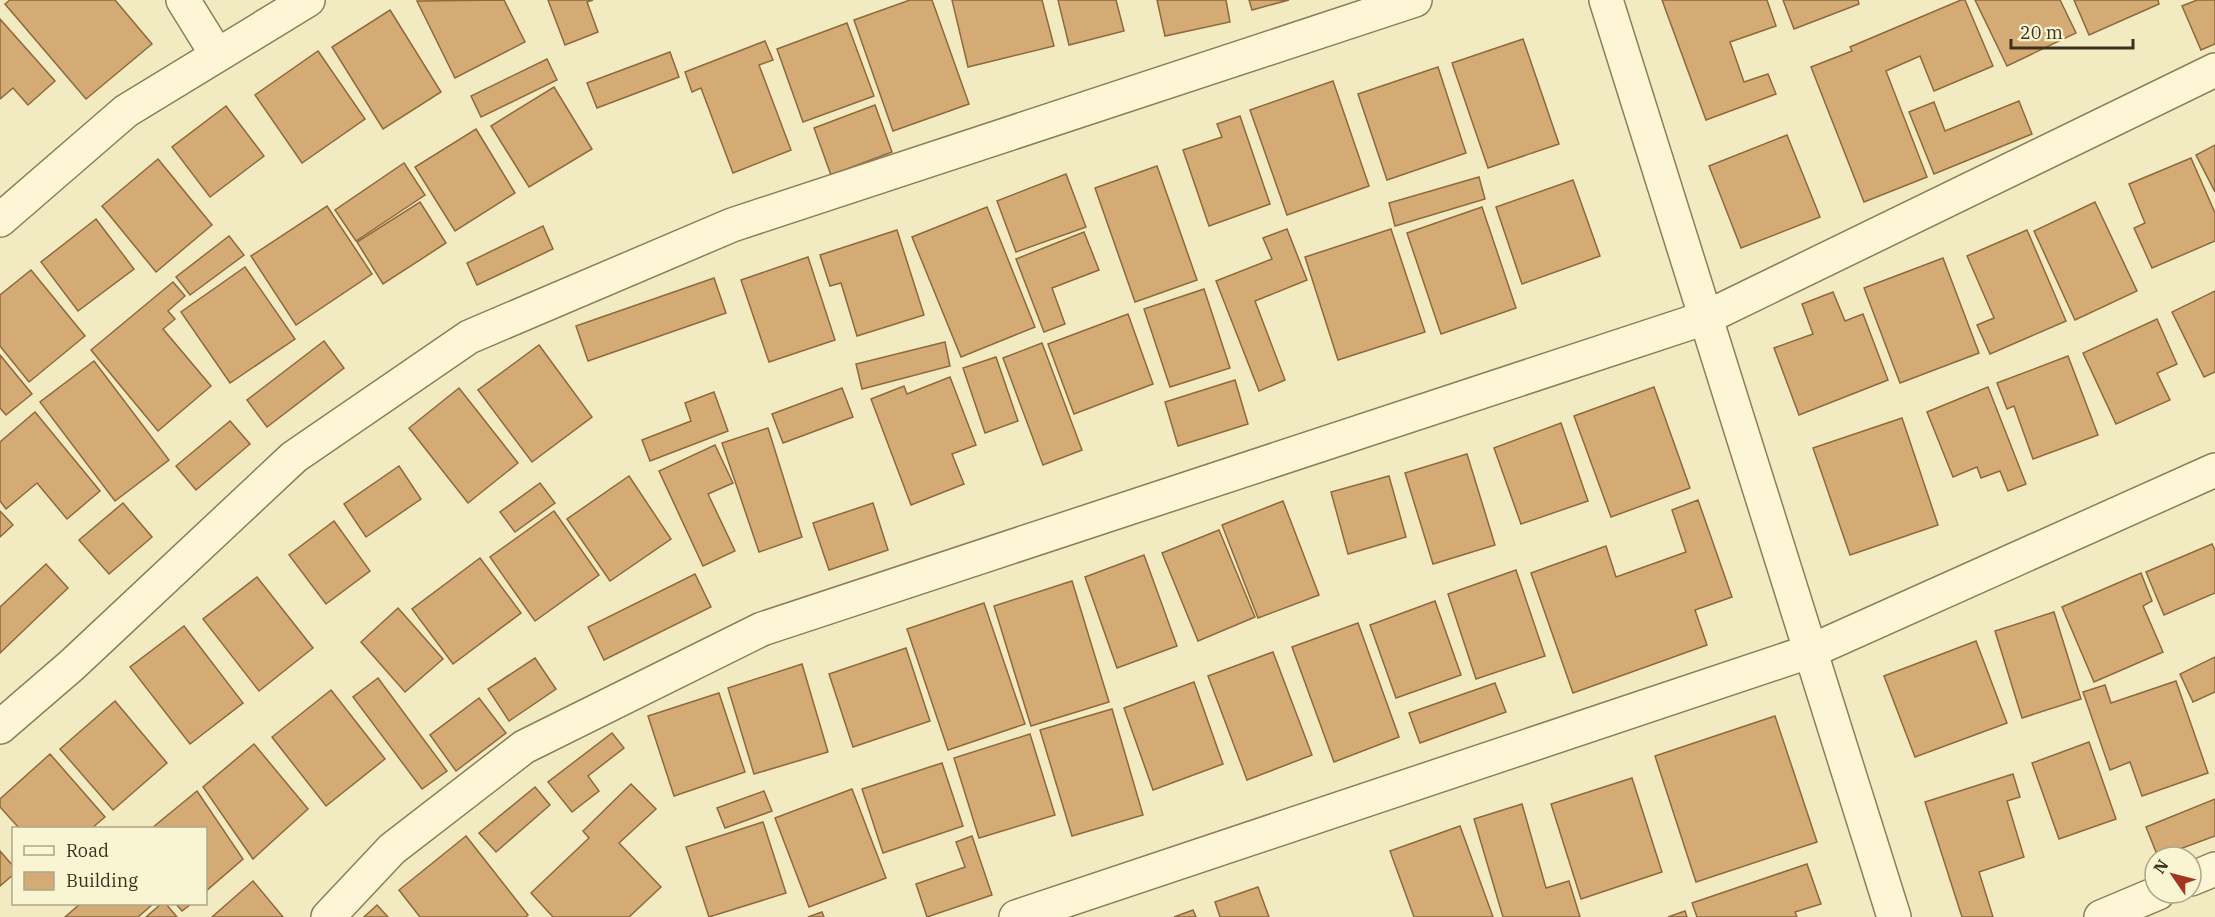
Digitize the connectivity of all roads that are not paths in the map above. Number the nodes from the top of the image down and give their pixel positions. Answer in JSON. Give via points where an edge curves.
{"nodes":[{"id":1,"x":183,"y":0,"type":"edge"},
{"id":2,"x":308,"y":0,"type":"edge"},
{"id":3,"x":1415,"y":0,"type":"edge"},
{"id":4,"x":1606,"y":0,"type":"edge"},
{"id":5,"x":217,"y":55,"type":"junction"},
{"id":6,"x":2215,"y":70,"type":"edge"},
{"id":7,"x":1,"y":218,"type":"edge"},
{"id":8,"x":1705,"y":318,"type":"junction"},
{"id":9,"x":2215,"y":470,"type":"edge"},
{"id":10,"x":1811,"y":651,"type":"junction"},
{"id":11,"x":0,"y":727,"type":"edge"},
{"id":12,"x":2143,"y":899,"type":"edge"},
{"id":13,"x":328,"y":917,"type":"edge"},
{"id":14,"x":1016,"y":917,"type":"edge"},
{"id":15,"x":1894,"y":917,"type":"edge"},
{"id":16,"x":2101,"y":917,"type":"edge"}],
"edges":[{"from":1,"to":5,"type":"street"},
{"from":2,"to":5,"type":"street"},
{"from":3,"to":11,"type":"street","via":[[732,225],[469,336],[294,457],[72,665]]},
{"from":4,"to":8,"type":"street"},
{"from":5,"to":7,"type":"street","via":[[126,111]]},
{"from":6,"to":8,"type":"street"},
{"from":8,"to":10,"type":"street"},
{"from":8,"to":13,"type":"street","via":[[762,629],[524,747],[392,849]]},
{"from":9,"to":10,"type":"street"},
{"from":10,"to":14,"type":"street"},
{"from":10,"to":15,"type":"street"},
{"from":12,"to":16,"type":"street"}]}
